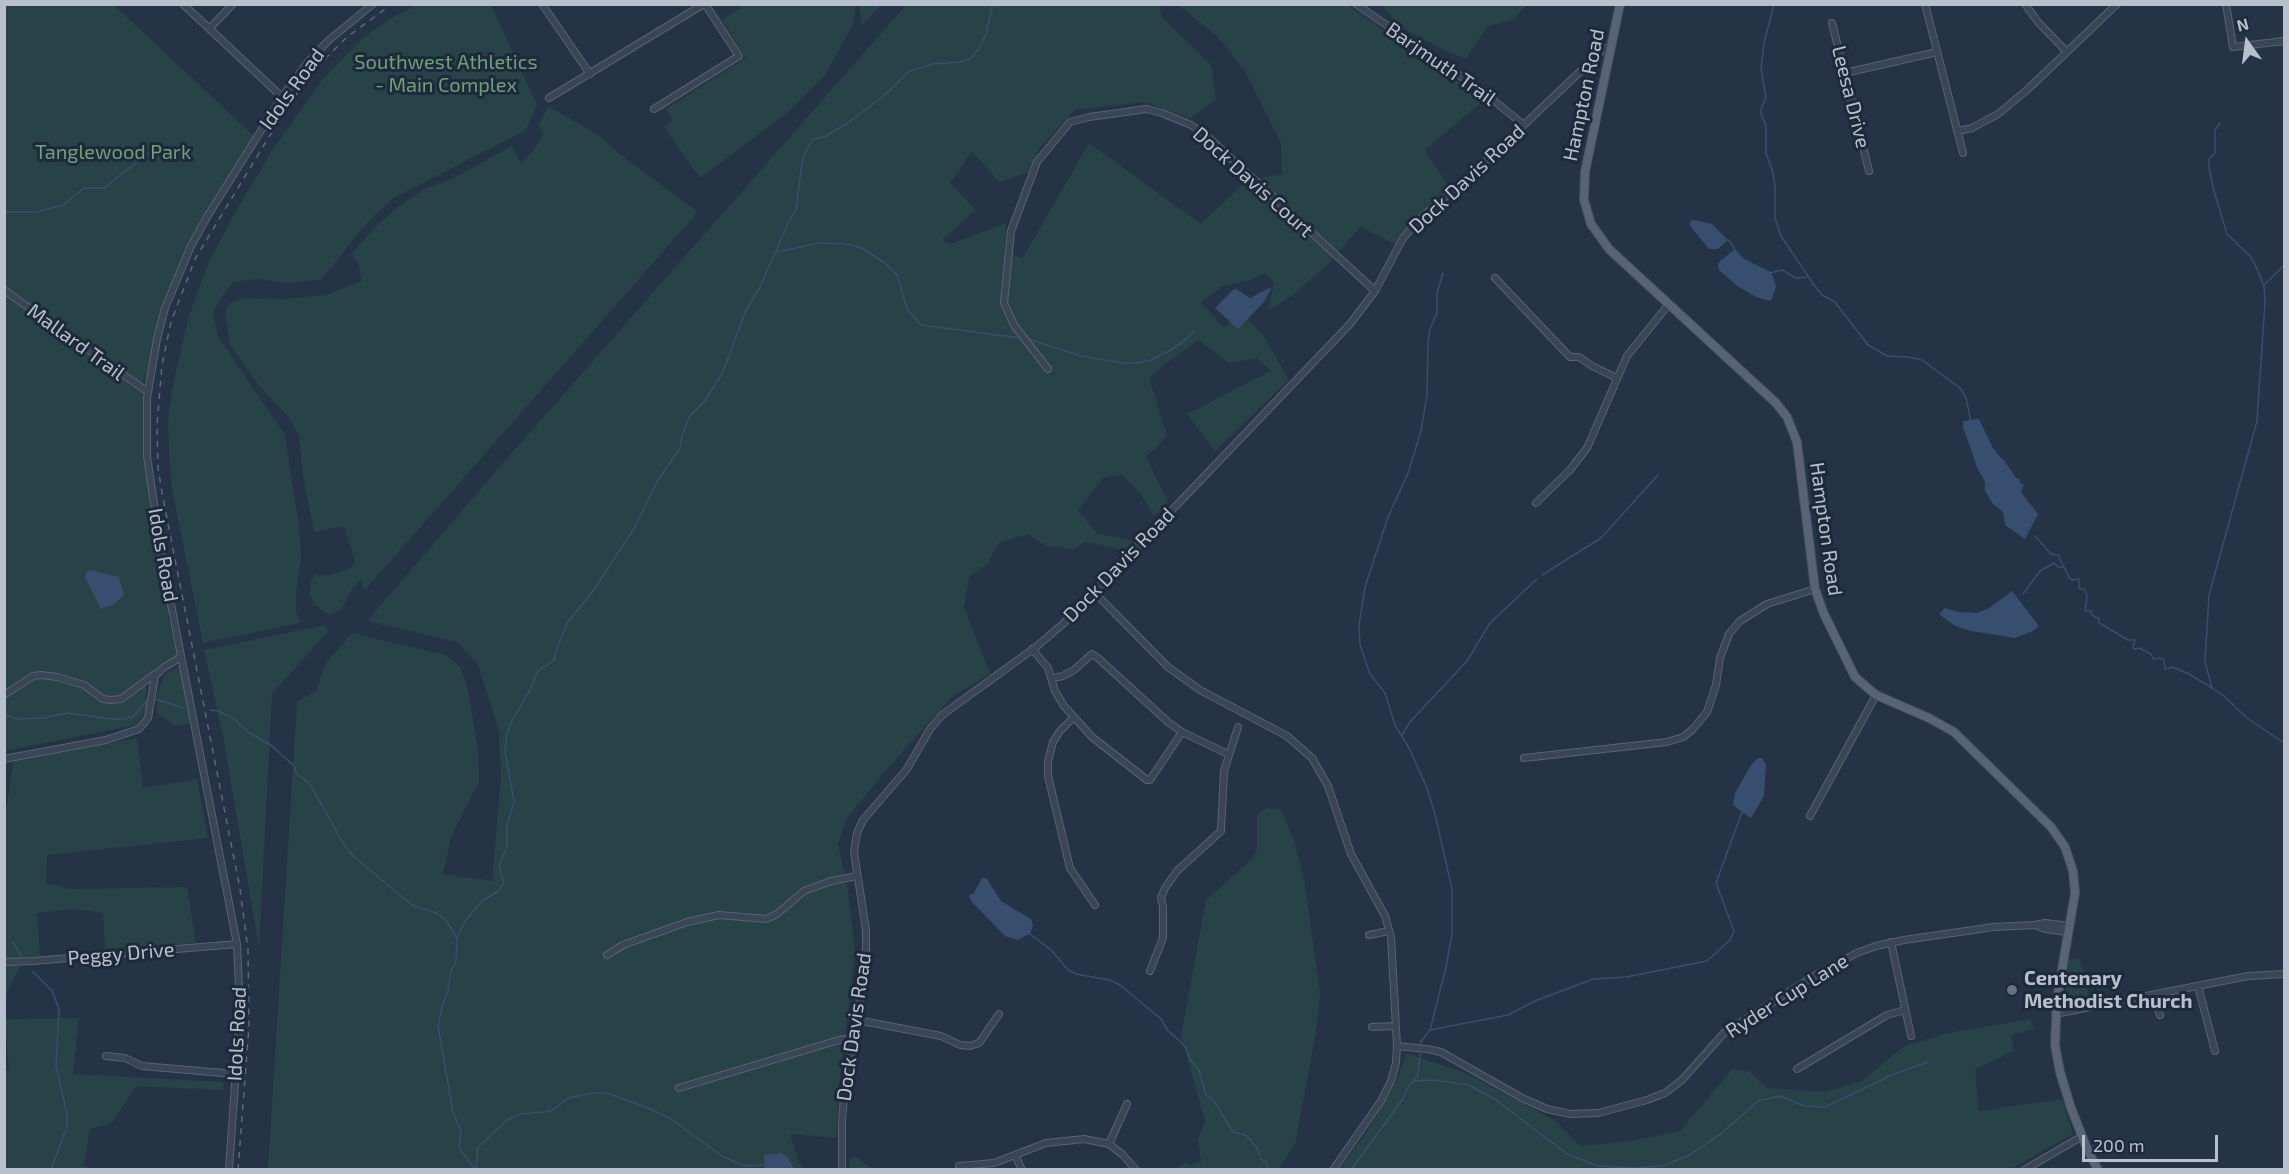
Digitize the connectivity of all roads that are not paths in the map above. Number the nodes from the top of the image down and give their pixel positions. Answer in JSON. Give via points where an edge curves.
{"nodes":[{"id":1,"x":183,"y":4,"type":"edge"},
{"id":2,"x":233,"y":4,"type":"edge"},
{"id":3,"x":373,"y":4,"type":"edge"},
{"id":4,"x":542,"y":4,"type":"edge"},
{"id":5,"x":705,"y":4,"type":"edge"},
{"id":6,"x":1356,"y":4,"type":"edge"},
{"id":7,"x":1620,"y":4,"type":"edge"},
{"id":8,"x":1925,"y":4,"type":"edge"},
{"id":9,"x":2025,"y":4,"type":"edge"},
{"id":10,"x":2117,"y":4,"type":"edge"},
{"id":11,"x":2226,"y":4,"type":"edge"},
{"id":12,"x":1832,"y":23,"type":"dead end"},
{"id":13,"x":209,"y":29,"type":"junction"},
{"id":14,"x":2284,"y":41,"type":"edge"},
{"id":15,"x":1611,"y":47,"type":"junction"},
{"id":16,"x":2066,"y":51,"type":"junction"},
{"id":17,"x":1936,"y":52,"type":"junction"},
{"id":18,"x":1845,"y":73,"type":"junction"},
{"id":19,"x":590,"y":74,"type":"junction"},
{"id":20,"x":282,"y":98,"type":"junction"},
{"id":21,"x":549,"y":98,"type":"dead end"},
{"id":22,"x":654,"y":109,"type":"dead end"},
{"id":23,"x":1524,"y":125,"type":"junction"},
{"id":24,"x":1958,"y":131,"type":"junction"},
{"id":25,"x":1963,"y":153,"type":"dead end"},
{"id":26,"x":1869,"y":171,"type":"dead end"},
{"id":27,"x":1494,"y":278,"type":"dead end"},
{"id":28,"x":4,"y":290,"type":"edge"},
{"id":29,"x":1376,"y":291,"type":"junction"},
{"id":30,"x":1669,"y":304,"type":"junction"},
{"id":31,"x":1048,"y":369,"type":"dead end"},
{"id":32,"x":1617,"y":378,"type":"junction"},
{"id":33,"x":148,"y":392,"type":"junction"},
{"id":34,"x":1536,"y":503,"type":"dead end"},
{"id":35,"x":1815,"y":589,"type":"junction"},
{"id":36,"x":1094,"y":592,"type":"junction"},
{"id":37,"x":1032,"y":649,"type":"junction"},
{"id":38,"x":181,"y":657,"type":"junction"},
{"id":39,"x":159,"y":671,"type":"junction"},
{"id":40,"x":1053,"y":678,"type":"junction"},
{"id":41,"x":4,"y":695,"type":"edge"},
{"id":42,"x":1876,"y":695,"type":"junction"},
{"id":43,"x":1074,"y":717,"type":"junction"},
{"id":44,"x":1238,"y":727,"type":"dead end"},
{"id":45,"x":1182,"y":732,"type":"junction"},
{"id":46,"x":1228,"y":754,"type":"junction"},
{"id":47,"x":1524,"y":758,"type":"dead end"},
{"id":48,"x":4,"y":759,"type":"edge"},
{"id":49,"x":1810,"y":816,"type":"dead end"},
{"id":50,"x":857,"y":876,"type":"junction"},
{"id":51,"x":1095,"y":905,"type":"dead end"},
{"id":52,"x":2069,"y":929,"type":"junction"},
{"id":53,"x":1389,"y":931,"type":"junction"},
{"id":54,"x":1369,"y":935,"type":"dead end"},
{"id":55,"x":1891,"y":942,"type":"junction"},
{"id":56,"x":237,"y":944,"type":"junction"},
{"id":57,"x":607,"y":955,"type":"dead end"},
{"id":58,"x":4,"y":962,"type":"edge"},
{"id":59,"x":1150,"y":971,"type":"dead end"},
{"id":60,"x":2284,"y":974,"type":"edge"},
{"id":61,"x":2198,"y":986,"type":"junction"},
{"id":62,"x":2152,"y":995,"type":"junction"},
{"id":63,"x":1905,"y":1010,"type":"junction"},
{"id":64,"x":999,"y":1014,"type":"dead end"},
{"id":65,"x":2055,"y":1014,"type":"junction"},
{"id":66,"x":2160,"y":1015,"type":"dead end"},
{"id":67,"x":857,"y":1020,"type":"junction"},
{"id":68,"x":1395,"y":1026,"type":"junction"},
{"id":69,"x":1372,"y":1027,"type":"dead end"},
{"id":70,"x":1911,"y":1036,"type":"dead end"},
{"id":71,"x":854,"y":1038,"type":"junction"},
{"id":72,"x":1397,"y":1046,"type":"junction"},
{"id":73,"x":2215,"y":1051,"type":"dead end"},
{"id":74,"x":106,"y":1056,"type":"dead end"},
{"id":75,"x":1797,"y":1069,"type":"dead end"},
{"id":76,"x":235,"y":1074,"type":"junction"},
{"id":77,"x":679,"y":1088,"type":"dead end"},
{"id":78,"x":1127,"y":1104,"type":"dead end"},
{"id":79,"x":2081,"y":1137,"type":"junction"},
{"id":80,"x":1108,"y":1144,"type":"junction"},
{"id":81,"x":1015,"y":1155,"type":"junction"},
{"id":82,"x":959,"y":1166,"type":"dead end"},
{"id":83,"x":229,"y":1170,"type":"edge"},
{"id":84,"x":842,"y":1170,"type":"edge"},
{"id":85,"x":1022,"y":1170,"type":"edge"},
{"id":86,"x":1136,"y":1170,"type":"edge"},
{"id":87,"x":1333,"y":1170,"type":"edge"},
{"id":88,"x":2024,"y":1170,"type":"edge"},
{"id":89,"x":2098,"y":1170,"type":"edge"}],
"edges":[{"from":1,"to":13,"type":"street"},
{"from":2,"to":13,"type":"street"},
{"from":3,"to":20,"type":"street","name":"Idols Road","via":[[329,40]]},
{"from":4,"to":19,"type":"street"},
{"from":5,"to":19,"type":"street"},
{"from":5,"to":22,"type":"street","via":[[740,57]]},
{"from":6,"to":23,"type":"street","name":"Barjmuth Trail","via":[[1482,91]]},
{"from":7,"to":15,"type":"main road","name":"Hampton Road"},
{"from":8,"to":17,"type":"street"},
{"from":9,"to":16,"type":"street"},
{"from":10,"to":16,"type":"street"},
{"from":11,"to":14,"type":"street","via":[[2233,47]]},
{"from":12,"to":18,"type":"street","name":"Leesa Drive"},
{"from":13,"to":20,"type":"street"},
{"from":15,"to":23,"type":"street","name":"Dock Davis Road","via":[[1605,48]]},
{"from":15,"to":30,"type":"main road","name":"Hampton Road","via":[[1585,172],[1586,211],[1609,249]]},
{"from":16,"to":24,"type":"street","via":[[1998,114]]},
{"from":17,"to":18,"type":"street"},
{"from":17,"to":24,"type":"street"},
{"from":18,"to":26,"type":"street","name":"Leesa Drive"},
{"from":19,"to":21,"type":"street"},
{"from":20,"to":33,"type":"street","name":"Idols Road","via":[[191,246],[165,308]]},
{"from":23,"to":29,"type":"street","name":"Dock Davis Road","via":[[1403,238]]},
{"from":24,"to":25,"type":"street"},
{"from":27,"to":32,"type":"street","via":[[1570,357],[1580,357]]},
{"from":28,"to":33,"type":"street","name":"Mallard Trail"},
{"from":29,"to":31,"type":"street","name":"Dock Davis Court","via":[[1191,125],[1147,109],[1089,117],[1070,122],[1037,162],[1011,231],[1004,303],[1014,326]]},
{"from":29,"to":36,"type":"street","name":"Dock Davis Road","via":[[1350,324]]},
{"from":30,"to":32,"type":"street","via":[[1627,356]]},
{"from":30,"to":35,"type":"main road","name":"Hampton Road","via":[[1776,403],[1792,426]]},
{"from":32,"to":34,"type":"street","via":[[1587,448]]},
{"from":33,"to":38,"type":"street","name":"Idols Road","via":[[147,456]]},
{"from":35,"to":42,"type":"main road","name":"Hampton Road","via":[[1851,670]]},
{"from":35,"to":47,"type":"street","via":[[1767,604],[1740,621],[1729,634],[1720,658],[1707,712],[1683,737]]},
{"from":36,"to":37,"type":"street","name":"Dock Davis Road"},
{"from":36,"to":53,"type":"street","via":[[1168,667],[1200,690],[1287,736],[1312,758],[1328,786],[1351,854],[1382,909]]},
{"from":37,"to":40,"type":"street"},
{"from":37,"to":50,"type":"street","name":"Dock Davis Road","via":[[936,721],[908,769],[862,820],[855,844]]},
{"from":38,"to":39,"type":"street"},
{"from":38,"to":56,"type":"street","name":"Idols Road"},
{"from":39,"to":41,"type":"street","via":[[121,699],[103,699],[84,685],[41,675]]},
{"from":39,"to":48,"type":"street","via":[[148,718],[139,729],[106,740]]},
{"from":40,"to":43,"type":"street","via":[[1055,692]]},
{"from":40,"to":45,"type":"street","via":[[1074,670],[1092,654]]},
{"from":42,"to":49,"type":"street"},
{"from":42,"to":52,"type":"main road","name":"Hampton Road","via":[[1954,732],[2058,835],[2074,876]]},
{"from":43,"to":45,"type":"street","via":[[1092,737],[1147,780]]},
{"from":43,"to":51,"type":"street","via":[[1053,742],[1048,776],[1070,868]]},
{"from":44,"to":46,"type":"street"},
{"from":45,"to":46,"type":"street"},
{"from":46,"to":59,"type":"street","via":[[1221,831],[1177,871],[1165,888],[1161,898],[1163,938]]},
{"from":50,"to":57,"type":"street","via":[[804,891],[766,919],[719,915],[687,922],[622,945]]},
{"from":50,"to":67,"type":"street","name":"Dock Davis Road","via":[[866,940]]},
{"from":52,"to":55,"type":"street","name":"Ryder Cup Lane","via":[[2035,925],[1994,927]]},
{"from":52,"to":65,"type":"main road","name":"Hampton Road"},
{"from":53,"to":54,"type":"street"},
{"from":53,"to":68,"type":"street"},
{"from":55,"to":63,"type":"street"},
{"from":55,"to":72,"type":"street","name":"Ryder Cup Lane","via":[[1857,953],[1741,1020],[1665,1093],[1598,1113],[1570,1114],[1547,1109],[1441,1052]]},
{"from":56,"to":58,"type":"street","name":"Peggy Drive"},
{"from":56,"to":76,"type":"street","name":"Idols Road","via":[[240,1012]]},
{"from":60,"to":61,"type":"street"},
{"from":61,"to":62,"type":"street"},
{"from":61,"to":73,"type":"street"},
{"from":62,"to":65,"type":"street"},
{"from":62,"to":66,"type":"street"},
{"from":63,"to":70,"type":"street"},
{"from":63,"to":75,"type":"street","via":[[1887,1015]]},
{"from":64,"to":67,"type":"street","via":[[979,1043],[970,1046],[941,1036]]},
{"from":65,"to":79,"type":"main road","name":"Hampton Road","via":[[2058,1063]]},
{"from":67,"to":71,"type":"street","name":"Dock Davis Road"},
{"from":68,"to":69,"type":"street"},
{"from":68,"to":72,"type":"street"},
{"from":71,"to":77,"type":"street"},
{"from":71,"to":84,"type":"street","name":"Dock Davis Road","via":[[845,1086]]},
{"from":72,"to":87,"type":"street","via":[[1387,1090]]},
{"from":74,"to":76,"type":"street","via":[[142,1066]]},
{"from":76,"to":83,"type":"street","name":"Idols Road"},
{"from":78,"to":80,"type":"street"},
{"from":79,"to":88,"type":"street"},
{"from":79,"to":89,"type":"main road","name":"Hampton Road"},
{"from":80,"to":81,"type":"street","via":[[1084,1139],[1056,1141]]},
{"from":80,"to":86,"type":"street"},
{"from":81,"to":82,"type":"street","via":[[986,1165]]},
{"from":81,"to":85,"type":"street"}]}
